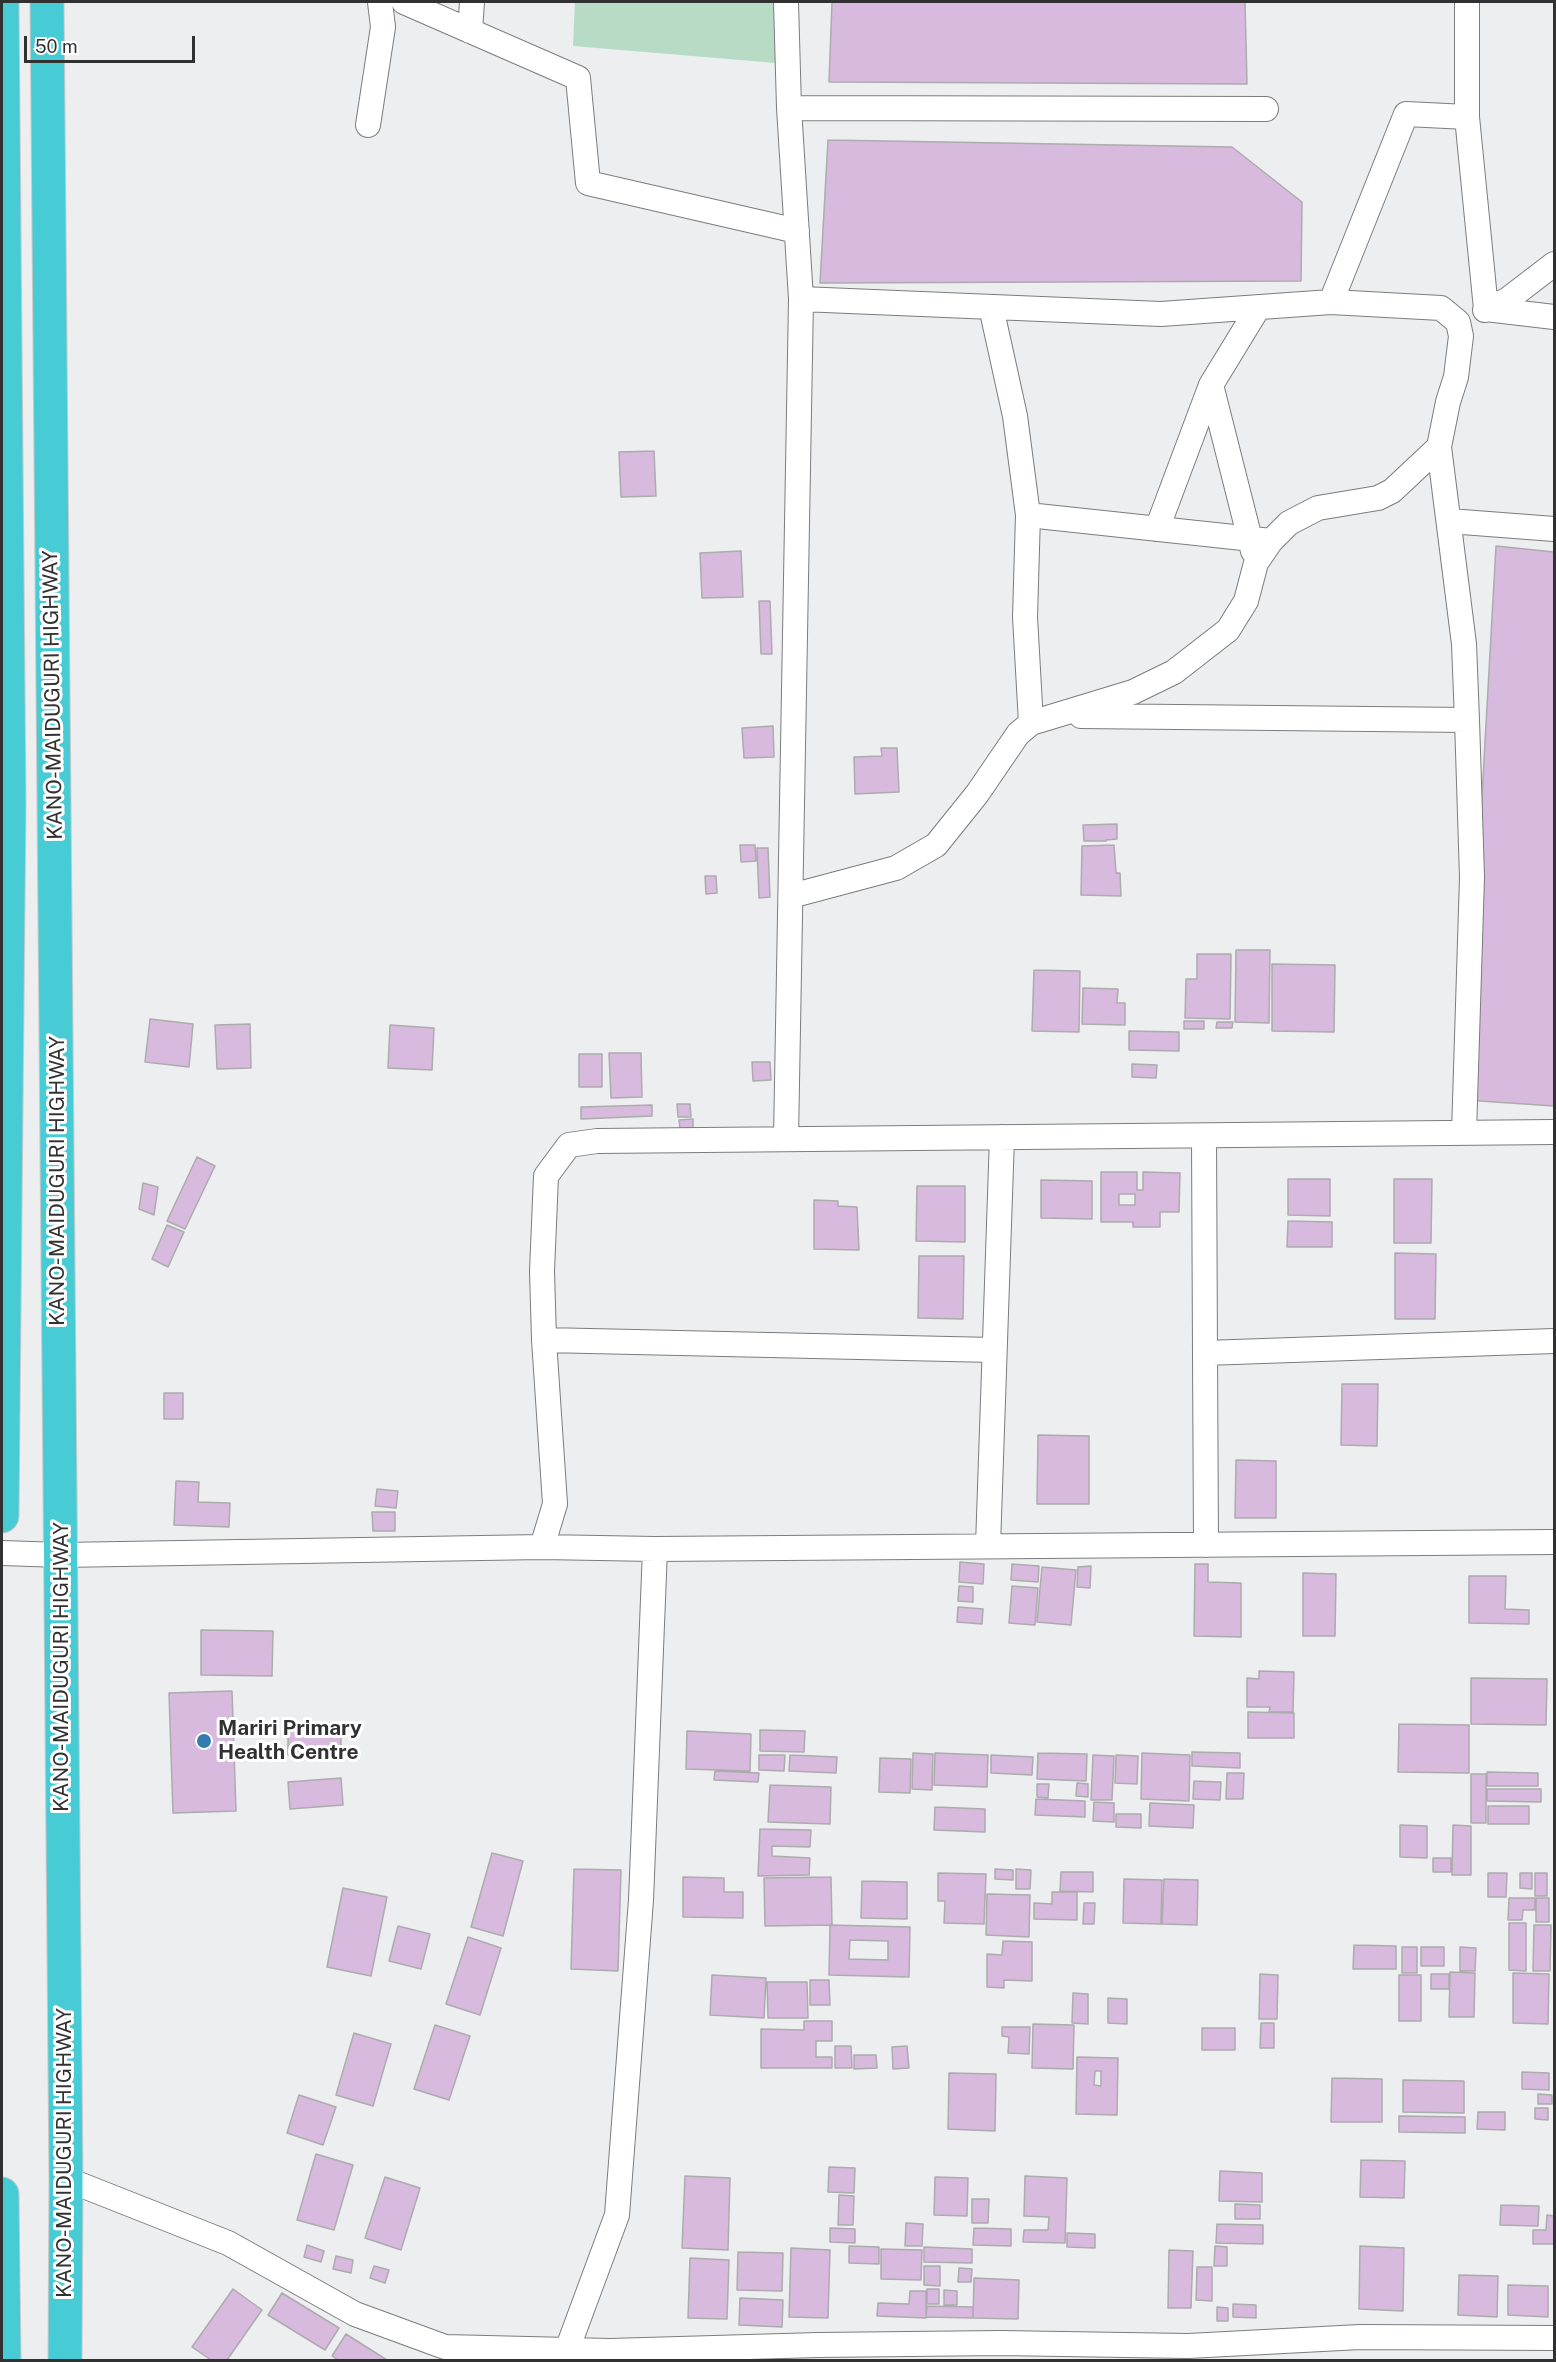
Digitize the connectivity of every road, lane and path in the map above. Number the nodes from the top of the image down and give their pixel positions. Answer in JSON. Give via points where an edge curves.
{"nodes":[{"id":1,"x":2,"y":2,"type":"edge"},
{"id":2,"x":47,"y":2,"type":"edge"},
{"id":3,"x":380,"y":2,"type":"edge"},
{"id":4,"x":404,"y":2,"type":"edge"},
{"id":5,"x":472,"y":2,"type":"edge"},
{"id":6,"x":786,"y":2,"type":"edge"},
{"id":7,"x":1467,"y":2,"type":"edge"},
{"id":8,"x":470,"y":31,"type":"junction"},
{"id":9,"x":789,"y":108,"type":"junction"},
{"id":10,"x":1266,"y":109,"type":"dead end"},
{"id":11,"x":1467,"y":117,"type":"junction"},
{"id":12,"x":368,"y":125,"type":"dead end"},
{"id":13,"x":3,"y":163,"type":"edge"},
{"id":14,"x":797,"y":231,"type":"junction"},
{"id":15,"x":1554,"y":264,"type":"edge"},
{"id":16,"x":801,"y":299,"type":"junction"},
{"id":17,"x":1331,"y":302,"type":"junction"},
{"id":18,"x":992,"y":307,"type":"junction"},
{"id":19,"x":1258,"y":308,"type":"junction"},
{"id":20,"x":1486,"y":309,"type":"junction"},
{"id":21,"x":1554,"y":316,"type":"edge"},
{"id":22,"x":1458,"y":322,"type":"junction"},
{"id":23,"x":1211,"y":385,"type":"junction"},
{"id":24,"x":1439,"y":447,"type":"junction"},
{"id":25,"x":1028,"y":515,"type":"junction"},
{"id":26,"x":1449,"y":521,"type":"junction"},
{"id":27,"x":1157,"y":529,"type":"junction"},
{"id":28,"x":1554,"y":529,"type":"edge"},
{"id":29,"x":1260,"y":539,"type":"junction"},
{"id":30,"x":1058,"y":716,"type":"junction"},
{"id":31,"x":1467,"y":720,"type":"junction"},
{"id":32,"x":1031,"y":723,"type":"junction"},
{"id":33,"x":5,"y":801,"type":"edge"},
{"id":34,"x":791,"y":896,"type":"junction"},
{"id":35,"x":1554,"y":1132,"type":"edge"},
{"id":36,"x":1464,"y":1133,"type":"junction"},
{"id":37,"x":1204,"y":1136,"type":"junction"},
{"id":38,"x":1002,"y":1137,"type":"junction"},
{"id":39,"x":786,"y":1139,"type":"junction"},
{"id":40,"x":544,"y":1340,"type":"junction"},
{"id":41,"x":1554,"y":1341,"type":"edge"},
{"id":42,"x":994,"y":1350,"type":"junction"},
{"id":43,"x":1205,"y":1353,"type":"junction"},
{"id":44,"x":2,"y":1516,"type":"edge"},
{"id":45,"x":1554,"y":1542,"type":"edge"},
{"id":46,"x":1206,"y":1545,"type":"junction"},
{"id":47,"x":988,"y":1546,"type":"junction"},
{"id":48,"x":542,"y":1547,"type":"junction"},
{"id":49,"x":656,"y":1549,"type":"junction"},
{"id":50,"x":2,"y":1553,"type":"edge"},
{"id":51,"x":61,"y":1555,"type":"junction"},
{"id":52,"x":66,"y":2179,"type":"junction"},
{"id":53,"x":2,"y":2194,"type":"edge"},
{"id":54,"x":1554,"y":2338,"type":"edge"},
{"id":55,"x":567,"y":2350,"type":"junction"},
{"id":56,"x":1000,"y":2352,"type":"edge"},
{"id":57,"x":1152,"y":2353,"type":"edge"},
{"id":58,"x":4,"y":2361,"type":"edge"},
{"id":59,"x":65,"y":2361,"type":"edge"}],
"edges":[{"from":1,"to":13,"type":"highway","name":"KANO-MAIDUGURI HIGHWAY"},
{"from":2,"to":51,"type":"highway","name":"KANO-MAIDUGURI HIGHWAY"},
{"from":3,"to":12,"type":"street","via":[[383,27]]},
{"from":4,"to":8,"type":"street"},
{"from":5,"to":8,"type":"street"},
{"from":6,"to":9,"type":"street"},
{"from":7,"to":11,"type":"street"},
{"from":8,"to":14,"type":"street","via":[[578,78],[588,183]]},
{"from":9,"to":10,"type":"street"},
{"from":9,"to":14,"type":"street"},
{"from":11,"to":17,"type":"street","via":[[1406,114]]},
{"from":11,"to":20,"type":"street"},
{"from":13,"to":33,"type":"highway","name":"KANO-MAIDUGURI HIGHWAY"},
{"from":14,"to":16,"type":"street"},
{"from":15,"to":20,"type":"street","via":[[1506,300]]},
{"from":16,"to":18,"type":"street"},
{"from":16,"to":34,"type":"street"},
{"from":17,"to":19,"type":"street"},
{"from":17,"to":22,"type":"street","via":[[1441,308]]},
{"from":18,"to":19,"type":"street","via":[[1161,315]]},
{"from":18,"to":25,"type":"street","via":[[1015,416]]},
{"from":19,"to":23,"type":"street"},
{"from":20,"to":21,"type":"street"},
{"from":20,"to":22,"type":"street"},
{"from":22,"to":24,"type":"street","via":[[1461,336],[1456,377]]},
{"from":23,"to":27,"type":"street"},
{"from":23,"to":29,"type":"street"},
{"from":24,"to":26,"type":"street"},
{"from":24,"to":29,"type":"street","via":[[1392,491],[1378,498],[1318,508]]},
{"from":25,"to":27,"type":"street"},
{"from":25,"to":32,"type":"street","via":[[1025,617]]},
{"from":26,"to":28,"type":"street"},
{"from":26,"to":31,"type":"street","via":[[1464,644]]},
{"from":27,"to":29,"type":"street"},
{"from":29,"to":30,"type":"street","via":[[1246,601],[1228,630],[1174,672],[1133,692]]},
{"from":30,"to":31,"type":"street"},
{"from":30,"to":32,"type":"street"},
{"from":31,"to":36,"type":"street","via":[[1472,877]]},
{"from":32,"to":34,"type":"street","via":[[1017,734],[977,794],[936,845],[896,868]]},
{"from":33,"to":44,"type":"highway","name":"KANO-MAIDUGURI HIGHWAY"},
{"from":34,"to":39,"type":"street"},
{"from":35,"to":36,"type":"street"},
{"from":36,"to":37,"type":"street"},
{"from":37,"to":38,"type":"street"},
{"from":37,"to":43,"type":"street"},
{"from":38,"to":39,"type":"street"},
{"from":38,"to":42,"type":"street"},
{"from":39,"to":40,"type":"street","via":[[597,1141],[569,1146],[546,1176]]},
{"from":40,"to":42,"type":"street"},
{"from":40,"to":48,"type":"street","via":[[555,1504]]},
{"from":41,"to":43,"type":"street"},
{"from":42,"to":47,"type":"street"},
{"from":43,"to":46,"type":"street"},
{"from":45,"to":46,"type":"street"},
{"from":46,"to":47,"type":"street"},
{"from":47,"to":49,"type":"street"},
{"from":48,"to":49,"type":"street"},
{"from":48,"to":51,"type":"street"},
{"from":49,"to":55,"type":"street","via":[[641,1900],[617,2215]]},
{"from":50,"to":51,"type":"street"},
{"from":51,"to":52,"type":"highway","name":"KANO-MAIDUGURI HIGHWAY"},
{"from":52,"to":55,"type":"street","via":[[228,2243],[356,2314],[445,2347]]},
{"from":52,"to":59,"type":"highway","name":"KANO-MAIDUGURI HIGHWAY"},
{"from":53,"to":58,"type":"highway"},
{"from":54,"to":57,"type":"street","via":[[1360,2337],[1188,2346]]},
{"from":55,"to":56,"type":"street"},
{"from":56,"to":57,"type":"street"}]}
